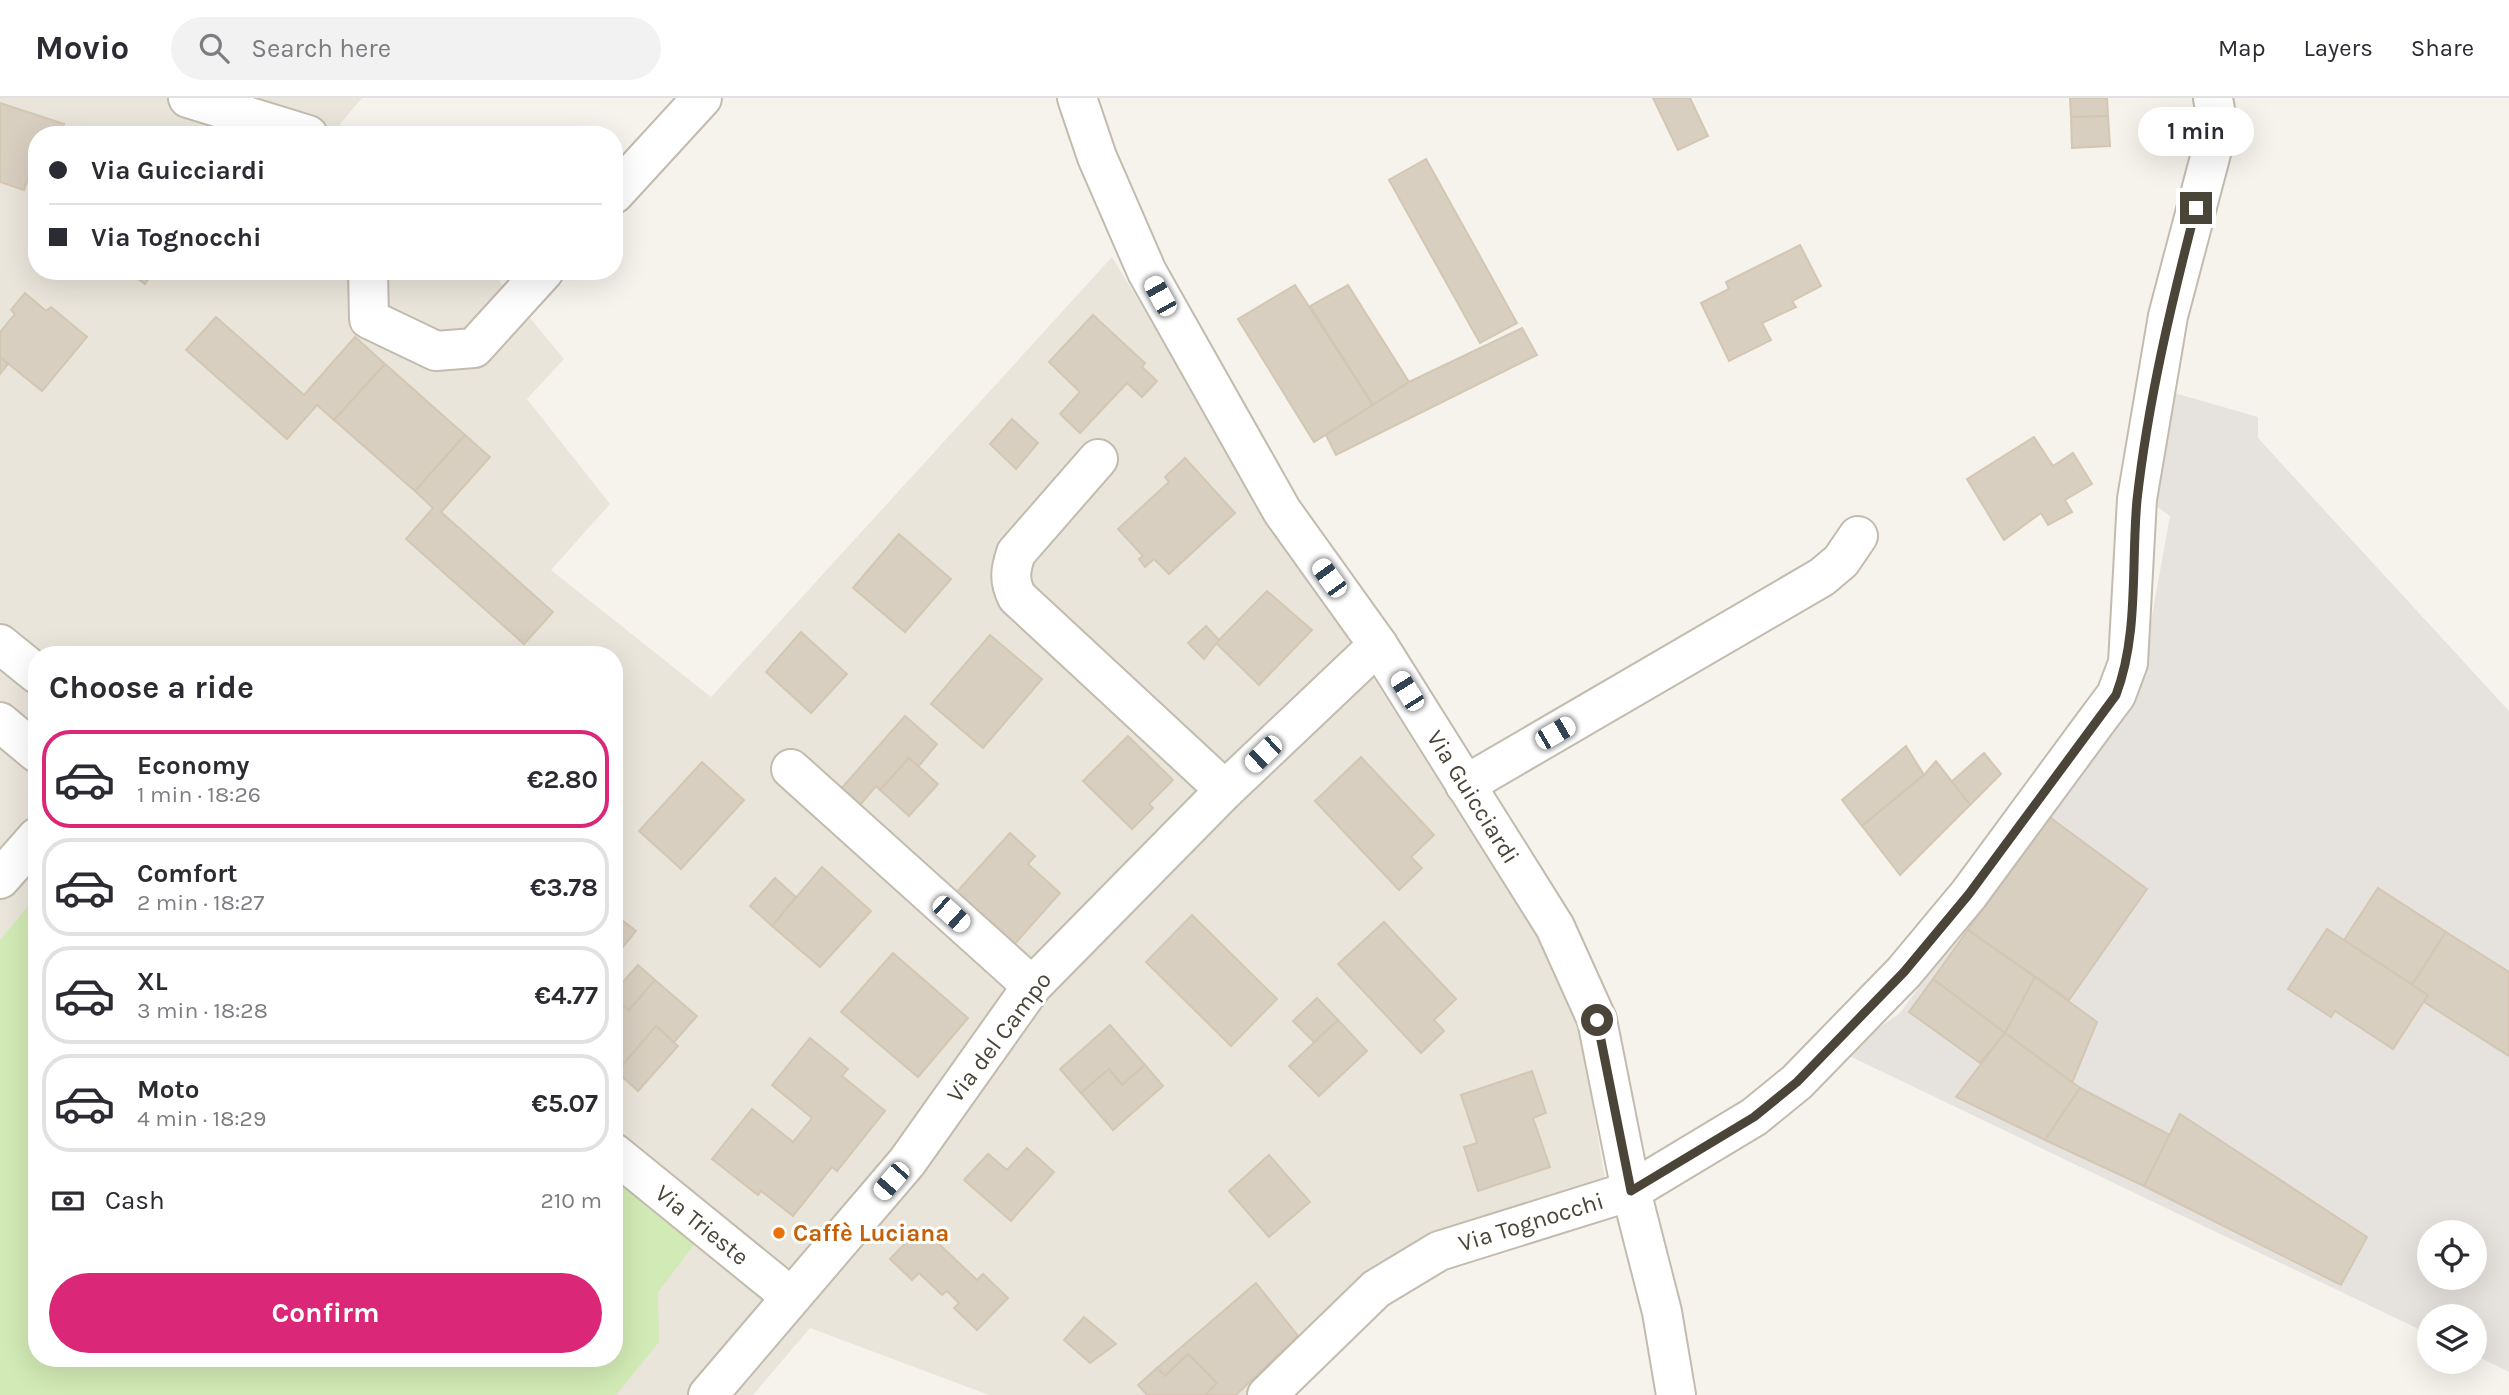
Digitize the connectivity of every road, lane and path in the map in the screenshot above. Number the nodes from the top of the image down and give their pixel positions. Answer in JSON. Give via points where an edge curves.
{"nodes":[{"id":1,"x":188,"y":98,"type":"edge"},
{"id":2,"x":702,"y":98,"type":"edge"},
{"id":3,"x":1077,"y":98,"type":"edge"},
{"id":4,"x":2213,"y":98,"type":"edge"},
{"id":5,"x":279,"y":126,"type":"edge"},
{"id":6,"x":623,"y":184,"type":"edge"},
{"id":7,"x":368,"y":280,"type":"edge"},
{"id":8,"x":536,"y":280,"type":"edge"},
{"id":9,"x":1098,"y":458,"type":"dead end"},
{"id":10,"x":1858,"y":536,"type":"dead end"},
{"id":11,"x":0,"y":643,"type":"edge"},
{"id":12,"x":1378,"y":645,"type":"junction"},
{"id":13,"x":28,"y":666,"type":"edge"},
{"id":14,"x":0,"y":722,"type":"edge"},
{"id":15,"x":28,"y":745,"type":"edge"},
{"id":16,"x":791,"y":769,"type":"dead end"},
{"id":17,"x":1465,"y":785,"type":"junction"},
{"id":18,"x":1225,"y":790,"type":"junction"},
{"id":19,"x":28,"y":847,"type":"edge"},
{"id":20,"x":0,"y":880,"type":"edge"},
{"id":21,"x":1032,"y":986,"type":"junction"},
{"id":22,"x":623,"y":1160,"type":"edge"},
{"id":23,"x":1631,"y":1191,"type":"junction"},
{"id":24,"x":790,"y":1296,"type":"junction"},
{"id":25,"x":708,"y":1395,"type":"edge"},
{"id":26,"x":1267,"y":1395,"type":"edge"},
{"id":27,"x":1676,"y":1395,"type":"edge"}],
"edges":[{"from":1,"to":5,"type":"street"},
{"from":2,"to":6,"type":"street"},
{"from":3,"to":12,"type":"street","name":"Via Guicciardi","via":[[1097,158],[1147,272],[1282,510]]},
{"from":4,"to":23,"type":"street","name":"Via Tognocchi","via":[[2217,127],[2168,316],[2140,486],[2128,663],[2116,695],[1969,894],[1904,972],[1797,1082],[1754,1117]]},
{"from":7,"to":8,"type":"street","via":[[369,318],[436,351],[474,348]]},
{"from":9,"to":18,"type":"street","via":[[1016,554],[1011,583],[1017,597]]},
{"from":10,"to":17,"type":"street","via":[[1841,561],[1822,577]]},
{"from":11,"to":13,"type":"street"},
{"from":12,"to":17,"type":"street","name":"Via Guicciardi"},
{"from":12,"to":18,"type":"street","name":"Via del Campo"},
{"from":14,"to":15,"type":"street"},
{"from":16,"to":21,"type":"street"},
{"from":17,"to":23,"type":"street","name":"Via Guicciardi","via":[[1555,927],[1597,1020]]},
{"from":18,"to":21,"type":"street","name":"Via del Campo"},
{"from":19,"to":20,"type":"street"},
{"from":21,"to":24,"type":"street","name":"Via del Campo","via":[[907,1162]]},
{"from":22,"to":24,"type":"street","name":"Via Trieste"},
{"from":23,"to":26,"type":"street","name":"Via Tognocchi","via":[[1439,1251],[1376,1289]]},
{"from":23,"to":27,"type":"street","name":"Via Guicciardi","via":[[1662,1312]]},
{"from":24,"to":25,"type":"street","name":"Via del Campo"}]}
